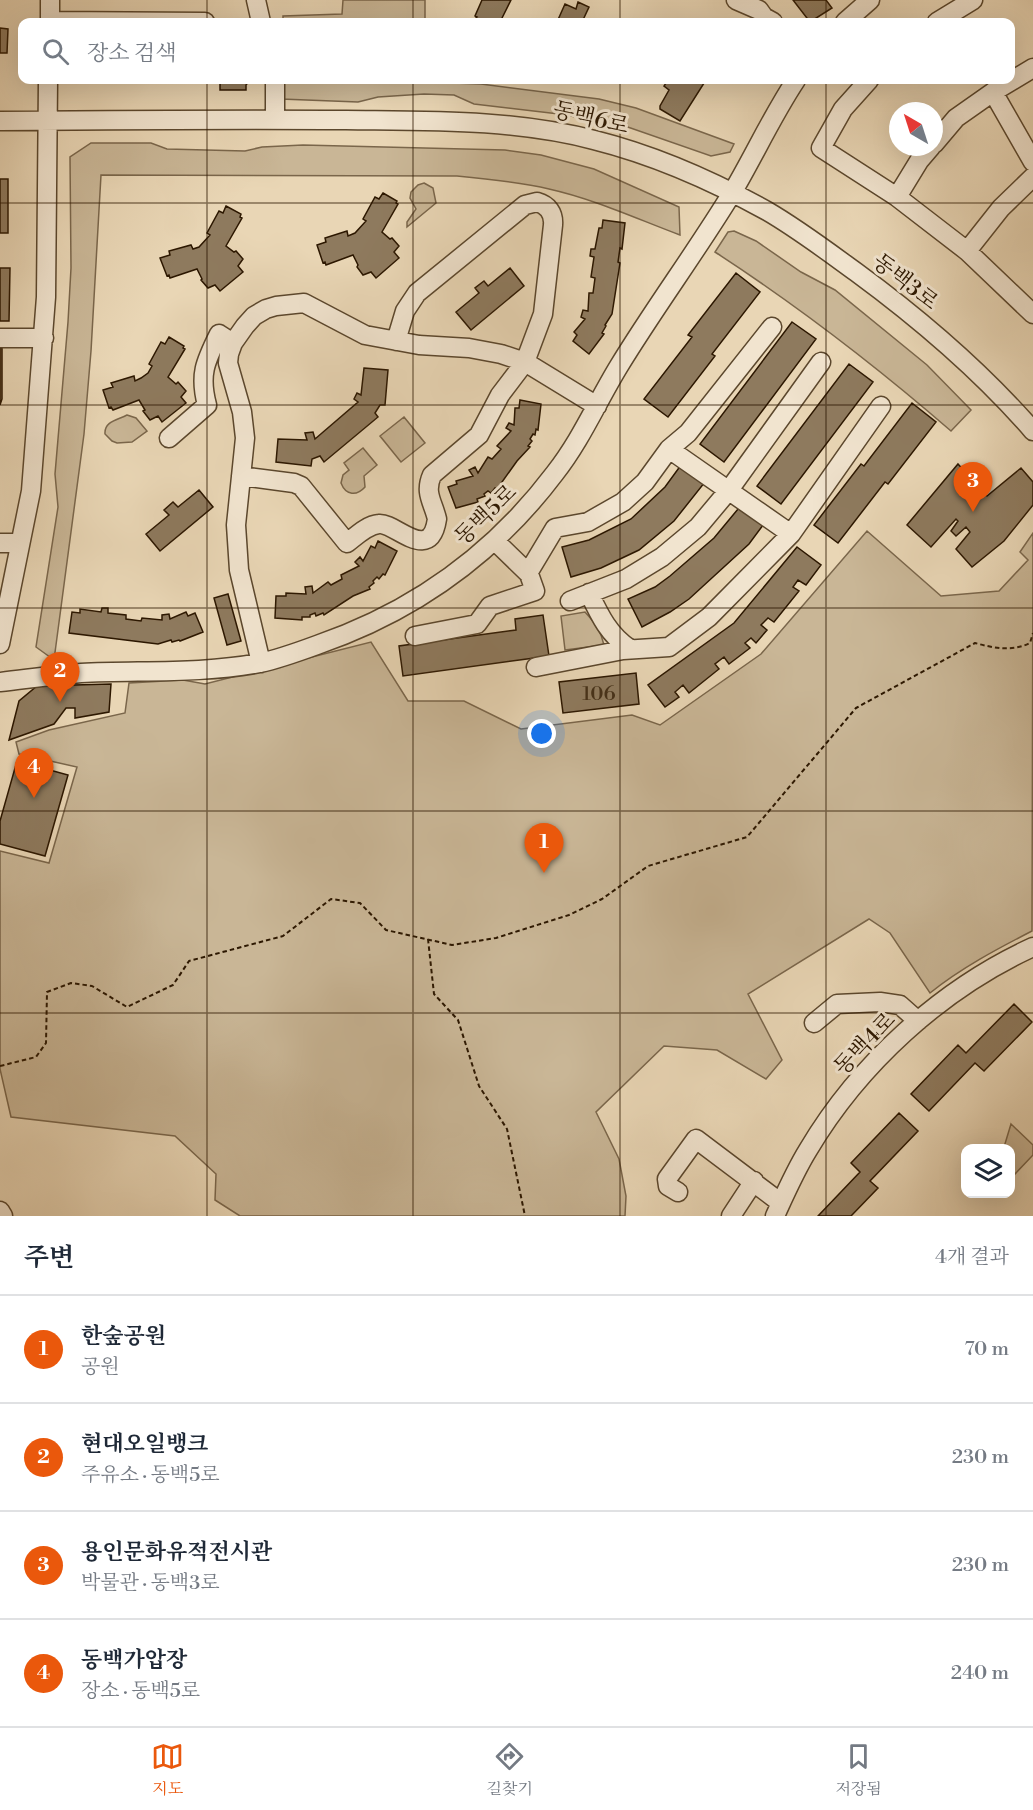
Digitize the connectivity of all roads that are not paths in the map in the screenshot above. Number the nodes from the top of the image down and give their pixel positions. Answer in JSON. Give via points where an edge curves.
{"nodes":[{"id":1,"x":50,"y":0,"type":"edge"},
{"id":2,"x":256,"y":0,"type":"edge"},
{"id":3,"x":736,"y":0,"type":"edge"},
{"id":4,"x":870,"y":0,"type":"edge"},
{"id":5,"x":973,"y":0,"type":"edge"},
{"id":6,"x":50,"y":18,"type":"edge"},
{"id":7,"x":260,"y":18,"type":"edge"},
{"id":8,"x":766,"y":18,"type":"edge"},
{"id":9,"x":850,"y":18,"type":"edge"},
{"id":10,"x":944,"y":18,"type":"edge"},
{"id":11,"x":1033,"y":68,"type":"edge"},
{"id":12,"x":1015,"y":79,"type":"edge"},
{"id":13,"x":48,"y":84,"type":"edge"},
{"id":14,"x":275,"y":84,"type":"edge"},
{"id":15,"x":794,"y":84,"type":"edge"},
{"id":16,"x":865,"y":84,"type":"edge"},
{"id":17,"x":1006,"y":84,"type":"edge"},
{"id":18,"x":993,"y":92,"type":"junction"},
{"id":19,"x":275,"y":119,"type":"junction"},
{"id":20,"x":0,"y":121,"type":"edge"},
{"id":21,"x":46,"y":121,"type":"junction"},
{"id":22,"x":943,"y":133,"type":"edge"},
{"id":23,"x":923,"y":156,"type":"edge"},
{"id":24,"x":1033,"y":162,"type":"edge"},
{"id":25,"x":1033,"y":177,"type":"edge"},
{"id":26,"x":731,"y":193,"type":"junction"},
{"id":27,"x":897,"y":197,"type":"junction"},
{"id":28,"x":967,"y":251,"type":"junction"},
{"id":29,"x":1033,"y":314,"type":"edge"},
{"id":30,"x":772,"y":327,"type":"dead end"},
{"id":31,"x":0,"y":338,"type":"edge"},
{"id":32,"x":44,"y":338,"type":"junction"},
{"id":33,"x":396,"y":341,"type":"junction"},
{"id":34,"x":233,"y":343,"type":"junction"},
{"id":35,"x":525,"y":362,"type":"junction"},
{"id":36,"x":821,"y":362,"type":"dead end"},
{"id":37,"x":597,"y":406,"type":"junction"},
{"id":38,"x":881,"y":406,"type":"dead end"},
{"id":39,"x":1033,"y":431,"type":"edge"},
{"id":40,"x":169,"y":438,"type":"dead end"},
{"id":41,"x":669,"y":449,"type":"junction"},
{"id":42,"x":241,"y":477,"type":"junction"},
{"id":43,"x":729,"y":490,"type":"junction"},
{"id":44,"x":791,"y":534,"type":"junction"},
{"id":45,"x":495,"y":541,"type":"junction"},
{"id":46,"x":0,"y":543,"type":"edge"},
{"id":47,"x":20,"y":543,"type":"junction"},
{"id":48,"x":528,"y":573,"type":"junction"},
{"id":49,"x":589,"y":593,"type":"junction"},
{"id":50,"x":570,"y":601,"type":"dead end"},
{"id":51,"x":415,"y":636,"type":"dead end"},
{"id":52,"x":0,"y":644,"type":"edge"},
{"id":53,"x":630,"y":649,"type":"junction"},
{"id":54,"x":261,"y":663,"type":"junction"},
{"id":55,"x":536,"y":667,"type":"dead end"},
{"id":56,"x":0,"y":682,"type":"edge"},
{"id":57,"x":1033,"y":947,"type":"edge"},
{"id":58,"x":918,"y":1021,"type":"junction"},
{"id":59,"x":814,"y":1023,"type":"dead end"},
{"id":60,"x":754,"y":1181,"type":"junction"},
{"id":61,"x":678,"y":1192,"type":"dead end"},
{"id":62,"x":778,"y":1209,"type":"edge"},
{"id":63,"x":0,"y":1210,"type":"edge"},
{"id":64,"x":3,"y":1216,"type":"edge"},
{"id":65,"x":731,"y":1216,"type":"edge"}],
"edges":[{"from":1,"to":6,"type":"street"},
{"from":2,"to":7,"type":"street"},
{"from":3,"to":8,"type":"street","via":[[759,10]]},
{"from":4,"to":9,"type":"street"},
{"from":5,"to":10,"type":"street"},
{"from":11,"to":12,"type":"street"},
{"from":13,"to":21,"type":"street"},
{"from":14,"to":19,"type":"street"},
{"from":15,"to":26,"type":"street","name":"동백5로"},
{"from":16,"to":27,"type":"street","via":[[843,109],[821,148]]},
{"from":17,"to":18,"type":"street"},
{"from":18,"to":22,"type":"street","via":[[956,118]]},
{"from":18,"to":24,"type":"street"},
{"from":19,"to":21,"type":"street","name":"동백6로"},
{"from":19,"to":26,"type":"street","name":"동백6로","via":[[484,124],[540,130],[640,153]]},
{"from":20,"to":21,"type":"street","name":"동백6로"},
{"from":21,"to":32,"type":"street"},
{"from":23,"to":27,"type":"street"},
{"from":25,"to":28,"type":"street","via":[[1001,208]]},
{"from":26,"to":37,"type":"street","name":"동백5로"},
{"from":26,"to":39,"type":"street","name":"동백3로","via":[[796,230],[903,307],[1005,400]]},
{"from":27,"to":28,"type":"street"},
{"from":28,"to":29,"type":"street"},
{"from":30,"to":41,"type":"street","via":[[688,434]]},
{"from":31,"to":32,"type":"street"},
{"from":32,"to":47,"type":"street","via":[[31,491]]},
{"from":33,"to":34,"type":"street","via":[[365,335],[304,303],[289,303],[255,316]]},
{"from":33,"to":35,"type":"street","via":[[484,350]]},
{"from":33,"to":35,"type":"street","via":[[405,311],[417,293],[525,205],[537,202],[552,213],[553,225],[543,314]]},
{"from":34,"to":40,"type":"street","via":[[219,334],[205,362],[203,388],[207,405]]},
{"from":34,"to":42,"type":"street","via":[[228,363],[244,425]]},
{"from":35,"to":37,"type":"street"},
{"from":35,"to":42,"type":"street","via":[[500,395],[479,435],[432,475],[428,494],[437,519],[432,534],[426,538],[407,537],[381,523],[347,543],[301,486]]},
{"from":36,"to":43,"type":"street"},
{"from":37,"to":45,"type":"street","name":"동백5로","via":[[557,471]]},
{"from":38,"to":44,"type":"street"},
{"from":41,"to":43,"type":"street"},
{"from":41,"to":48,"type":"street","via":[[645,482],[623,502],[588,522],[555,528]]},
{"from":42,"to":54,"type":"street","via":[[236,525],[239,570]]},
{"from":43,"to":44,"type":"street"},
{"from":43,"to":49,"type":"street","via":[[698,527],[662,557],[626,579]]},
{"from":44,"to":53,"type":"street","via":[[709,617],[669,647]]},
{"from":45,"to":48,"type":"street"},
{"from":45,"to":54,"type":"street","name":"동백5로","via":[[444,582],[384,618],[345,636]]},
{"from":46,"to":47,"type":"street"},
{"from":47,"to":52,"type":"street"},
{"from":48,"to":51,"type":"street","via":[[535,591],[490,606],[477,624]]},
{"from":49,"to":50,"type":"street"},
{"from":49,"to":53,"type":"street","via":[[604,623]]},
{"from":53,"to":55,"type":"street"},
{"from":54,"to":56,"type":"street","name":"동백5로","via":[[154,673],[81,673]]},
{"from":57,"to":58,"type":"street","name":"동백4로","via":[[951,995]]},
{"from":58,"to":59,"type":"street","via":[[900,1005],[880,1002],[837,1004]]},
{"from":58,"to":62,"type":"street","name":"동백4로","via":[[864,1073],[843,1100],[808,1150]]},
{"from":60,"to":61,"type":"street","via":[[696,1139],[667,1179],[668,1186]]},
{"from":60,"to":62,"type":"street"},
{"from":60,"to":65,"type":"street"},
{"from":63,"to":64,"type":"street"}]}
